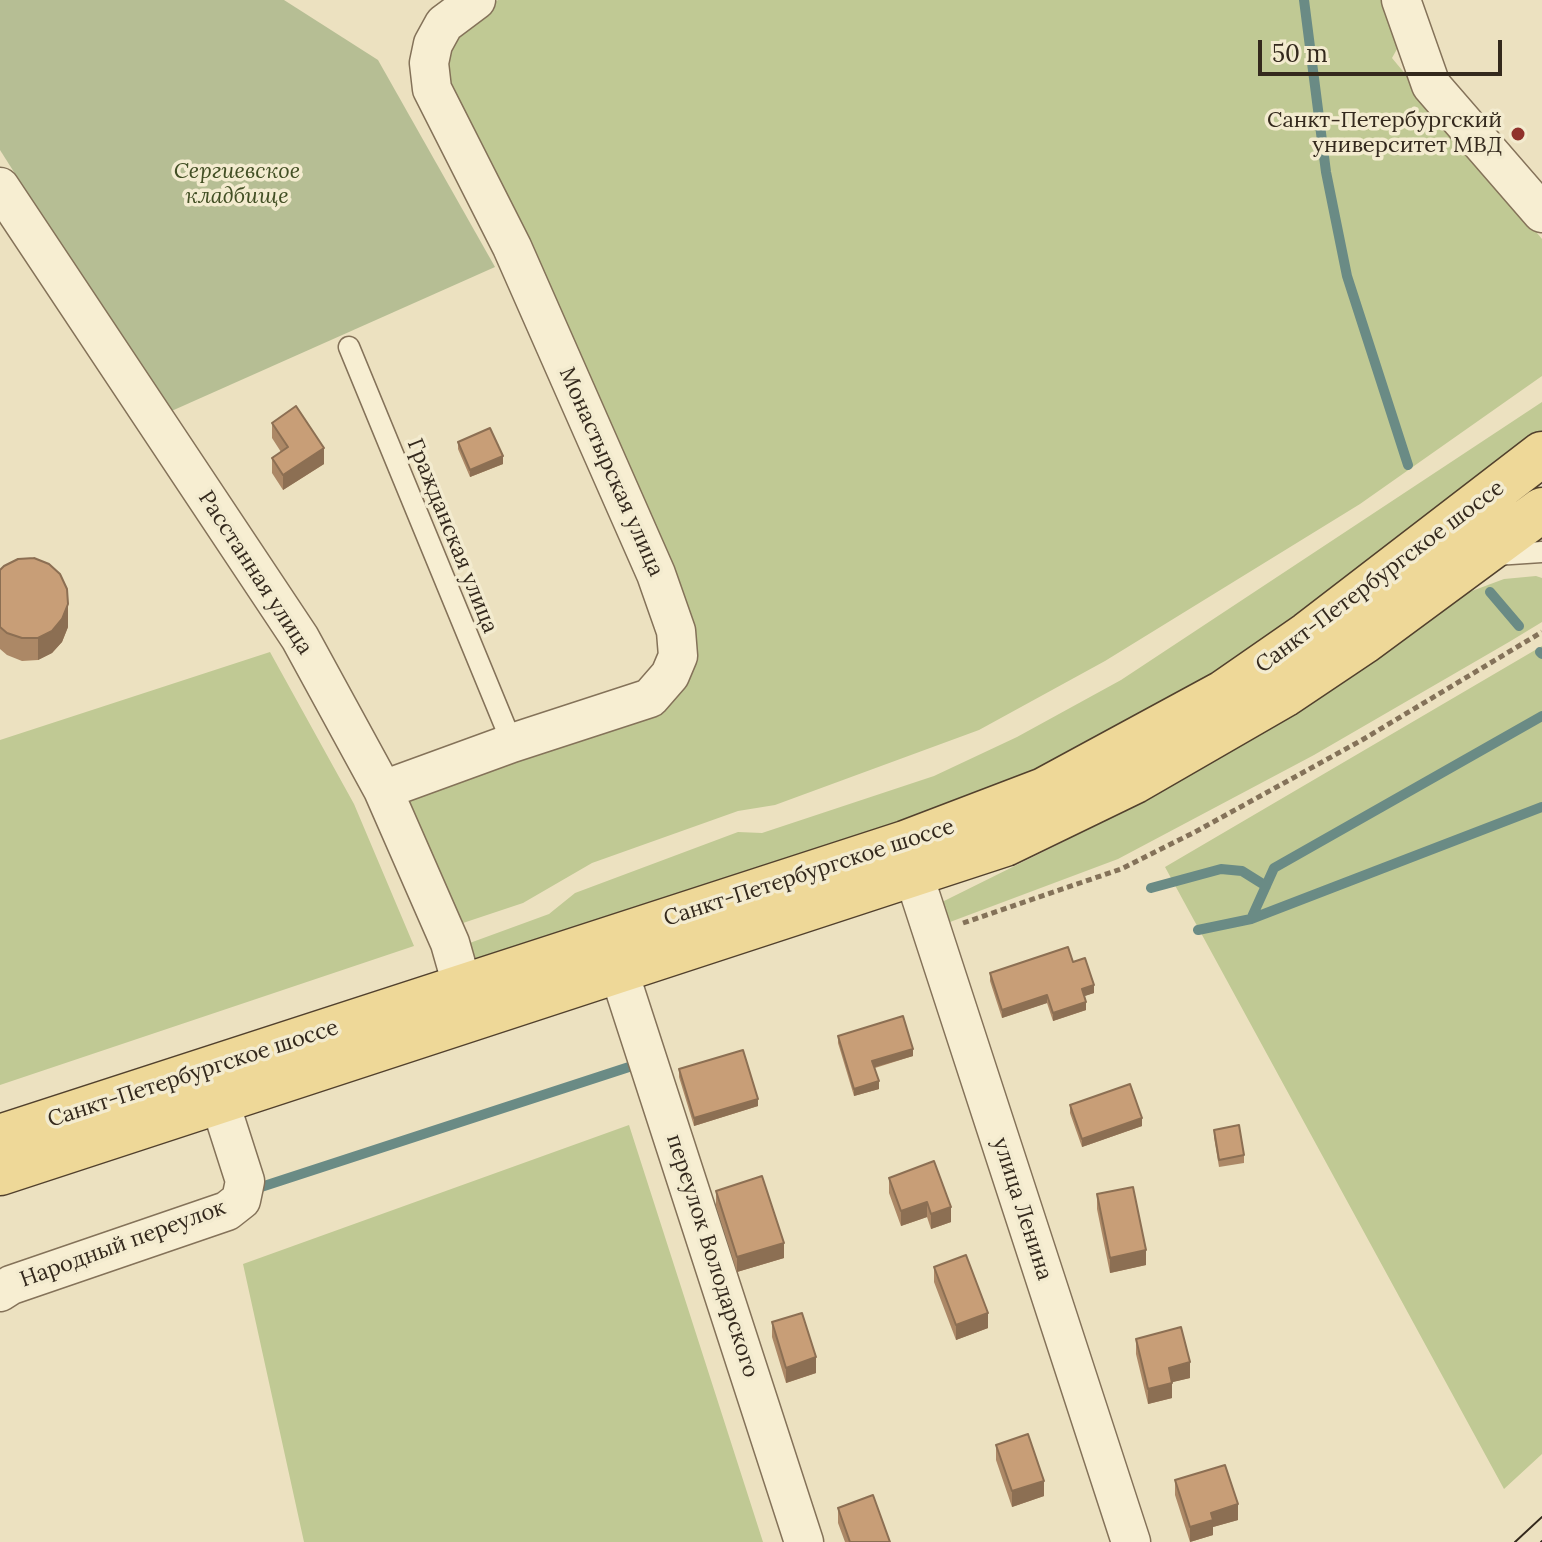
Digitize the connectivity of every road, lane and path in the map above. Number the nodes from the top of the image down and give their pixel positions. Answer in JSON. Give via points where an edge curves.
{"nodes":[{"id":1,"x":476,"y":0,"type":"edge"},
{"id":2,"x":1401,"y":0,"type":"edge"},
{"id":3,"x":0,"y":187,"type":"edge"},
{"id":4,"x":1542,"y":213,"type":"edge"},
{"id":5,"x":349,"y":347,"type":"dead end"},
{"id":6,"x":1542,"y":454,"type":"edge"},
{"id":7,"x":1542,"y":510,"type":"edge"},
{"id":8,"x":1542,"y":552,"type":"edge"},
{"id":9,"x":1476,"y":558,"type":"junction"},
{"id":10,"x":1542,"y":632,"type":"edge"},
{"id":11,"x":512,"y":743,"type":"junction"},
{"id":12,"x":383,"y":790,"type":"junction"},
{"id":13,"x":914,"y":876,"type":"junction"},
{"id":14,"x":950,"y":928,"type":"dead end"},
{"id":15,"x":618,"y":969,"type":"junction"},
{"id":16,"x":462,"y":985,"type":"junction"},
{"id":17,"x":220,"y":1103,"type":"junction"},
{"id":18,"x":0,"y":1137,"type":"edge"},
{"id":19,"x":0,"y":1173,"type":"edge"},
{"id":20,"x":0,"y":1292,"type":"edge"},
{"id":21,"x":804,"y":1542,"type":"edge"},
{"id":22,"x":1131,"y":1542,"type":"edge"}],
"edges":[{"from":1,"to":11,"type":"street","name":"Монастырская улица","via":[[444,24],[433,44],[432,89],[512,247],[656,574],[676,631],[678,656],[650,698]]},
{"from":2,"to":4,"type":"street","via":[[1431,85]]},
{"from":3,"to":12,"type":"street","name":"Расстанная улица","via":[[300,638]]},
{"from":5,"to":11,"type":"lane","name":"Гражданская улица"},
{"from":6,"to":16,"type":"main road","name":"Санкт-Петербургское шоссе","via":[[1223,693],[1044,790],[905,843]]},
{"from":7,"to":9,"type":"main road","name":"Санкт-Петербургское шоссе"},
{"from":8,"to":9,"type":"lane"},
{"from":9,"to":13,"type":"main road","name":"Санкт-Петербургское шоссе","via":[[1284,695],[1135,781],[1005,844]]},
{"from":10,"to":14,"type":"path","via":[[1362,740],[1121,869]]},
{"from":11,"to":12,"type":"street","name":"Монастырская улица"},
{"from":12,"to":16,"type":"street","name":"Расстанная улица","via":[[450,943]]},
{"from":13,"to":15,"type":"main road","name":"Санкт-Петербургское шоссе"},
{"from":13,"to":22,"type":"street","name":"улица Ленина"},
{"from":15,"to":17,"type":"main road","name":"Санкт-Петербургское шоссе"},
{"from":15,"to":21,"type":"street","name":"переулок Володарского"},
{"from":16,"to":18,"type":"main road","name":"Санкт-Петербургское шоссе"},
{"from":17,"to":19,"type":"main road","name":"Санкт-Петербургское шоссе"},
{"from":17,"to":20,"type":"street","name":"Народный переулок","via":[[245,1181],[241,1200],[227,1211]]}]}
